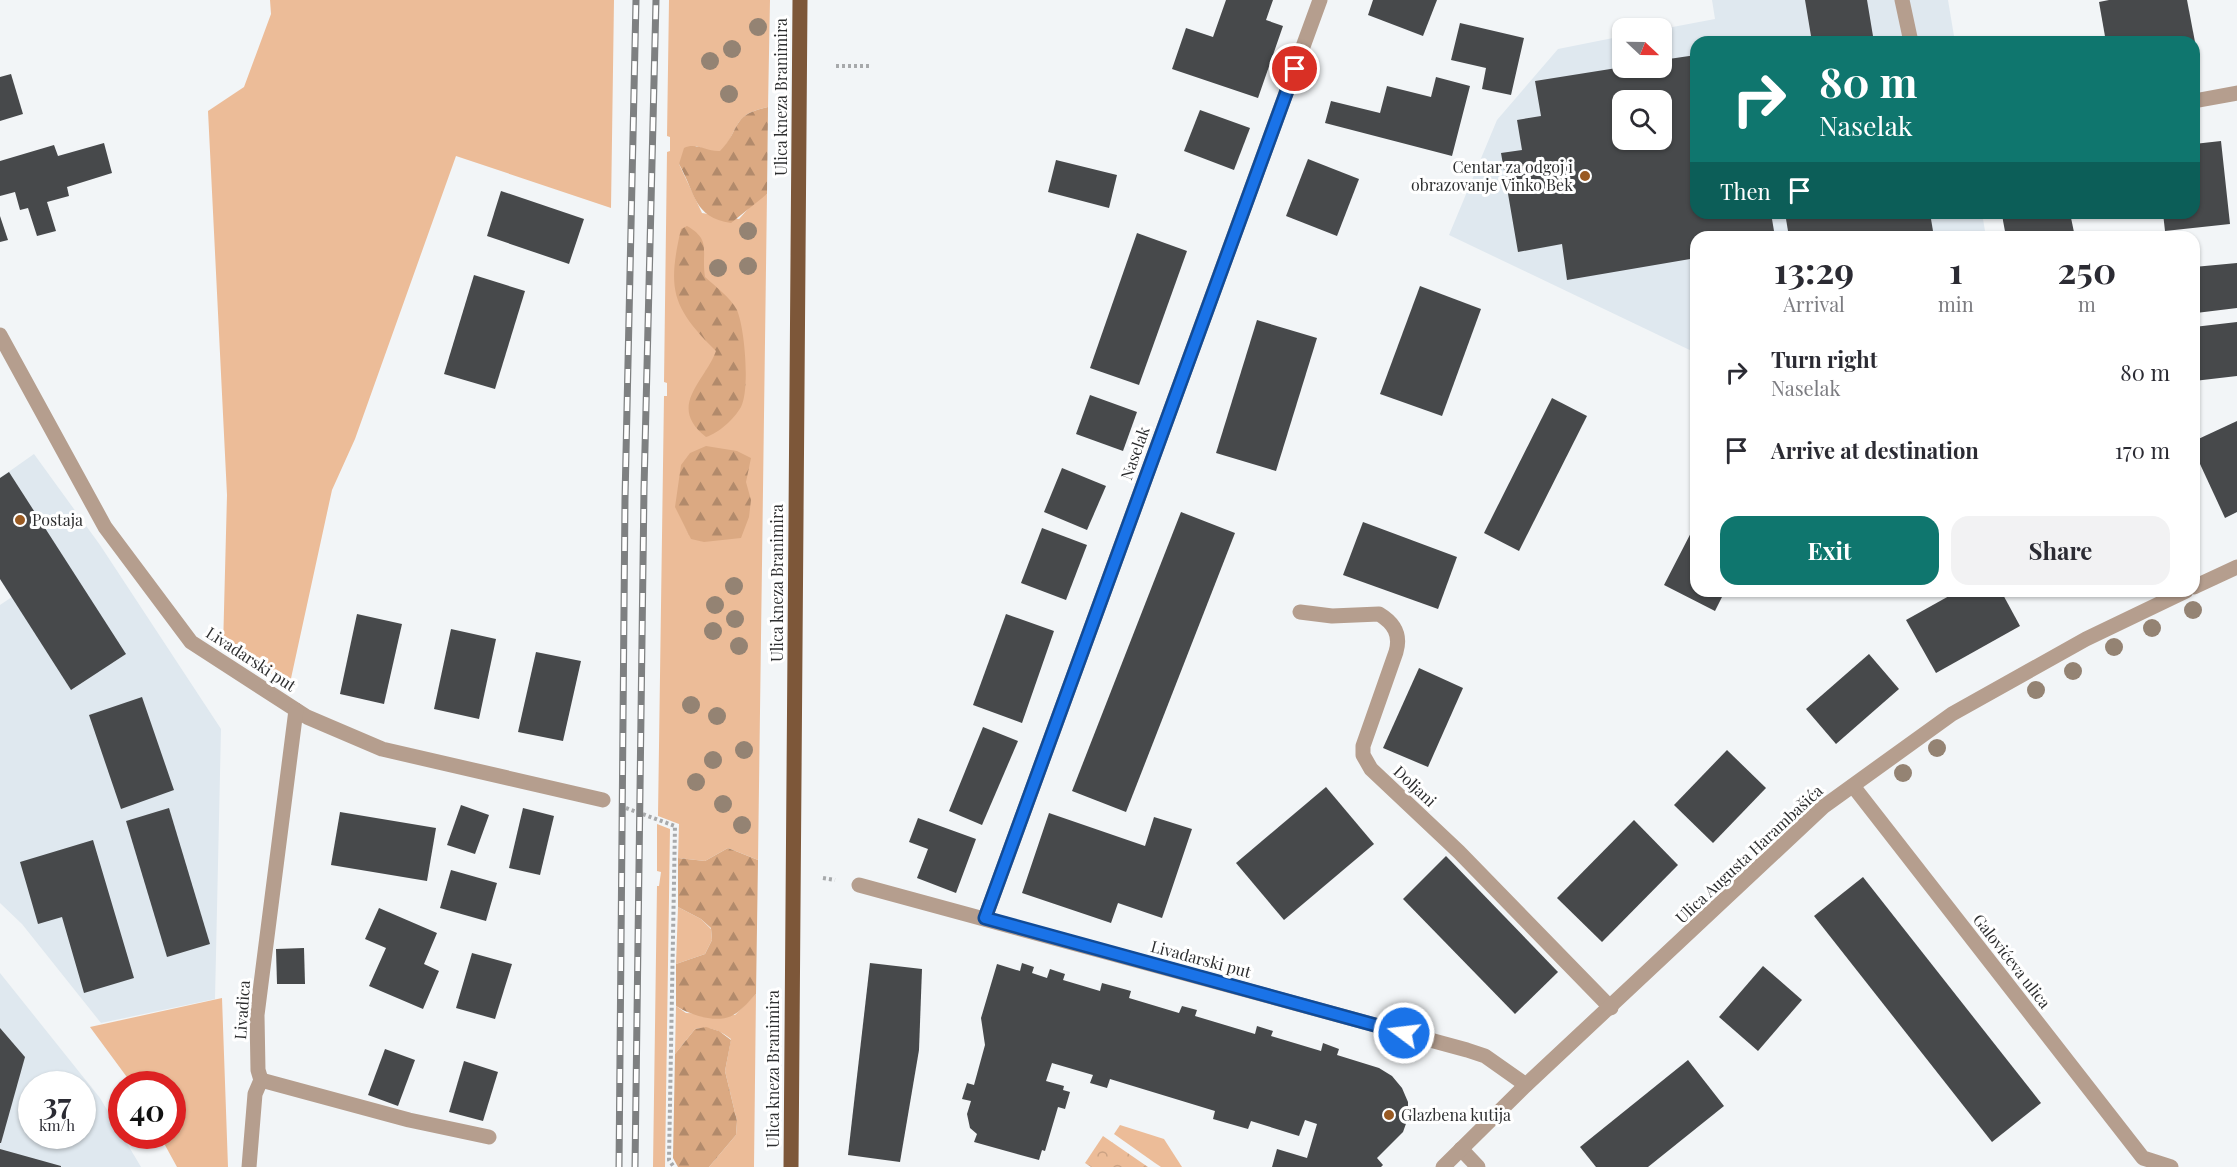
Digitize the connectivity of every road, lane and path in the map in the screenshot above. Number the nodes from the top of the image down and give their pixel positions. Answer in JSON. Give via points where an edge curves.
{"nodes":[{"id":1,"x":800,"y":0,"type":"edge"},
{"id":2,"x":1320,"y":0,"type":"edge"},
{"id":3,"x":1902,"y":0,"type":"edge"},
{"id":4,"x":1910,"y":36,"type":"edge"},
{"id":5,"x":836,"y":66,"type":"dead end"},
{"id":6,"x":871,"y":66,"type":"dead end"},
{"id":7,"x":2237,"y":93,"type":"edge"},
{"id":8,"x":2200,"y":100,"type":"edge"},
{"id":9,"x":0,"y":335,"type":"edge"},
{"id":10,"x":2237,"y":567,"type":"edge"},
{"id":11,"x":2200,"y":584,"type":"edge"},
{"id":12,"x":2174,"y":597,"type":"edge"},
{"id":13,"x":1300,"y":612,"type":"dead end"},
{"id":14,"x":296,"y":710,"type":"junction"},
{"id":15,"x":1853,"y":786,"type":"junction"},
{"id":16,"x":603,"y":800,"type":"joint"},
{"id":17,"x":859,"y":885,"type":"dead end"},
{"id":18,"x":985,"y":918,"type":"junction"},
{"id":19,"x":1611,"y":1008,"type":"junction"},
{"id":20,"x":261,"y":1080,"type":"junction"},
{"id":21,"x":1526,"y":1085,"type":"junction"},
{"id":22,"x":489,"y":1137,"type":"dead end"},
{"id":23,"x":1461,"y":1149,"type":"junction"},
{"id":24,"x":2142,"y":1163,"type":"edge"},
{"id":25,"x":249,"y":1167,"type":"edge"},
{"id":26,"x":674,"y":1167,"type":"edge"},
{"id":27,"x":791,"y":1167,"type":"edge"},
{"id":28,"x":1443,"y":1167,"type":"edge"},
{"id":29,"x":1478,"y":1167,"type":"edge"},
{"id":30,"x":2171,"y":1167,"type":"edge"}],
"edges":[{"from":1,"to":27,"type":"main road","name":"Ulica kneza Branimira"},
{"from":2,"to":18,"type":"street","name":"Naselak"},
{"from":3,"to":4,"type":"street"},
{"from":5,"to":6,"type":"path"},
{"from":7,"to":8,"type":"street"},
{"from":9,"to":14,"type":"street","name":"Livadarski put","via":[[105,527],[191,642]]},
{"from":10,"to":11,"type":"street"},
{"from":12,"to":15,"type":"street","name":"Ulica Augusta Harambašića","via":[[2086,639],[1952,714]]},
{"from":13,"to":19,"type":"street","name":"Doljani","via":[[1332,616],[1378,614],[1395,627],[1396,652],[1363,755],[1371,769],[1459,852]]},
{"from":14,"to":16,"type":"street","name":"Livadarski put","via":[[382,749]]},
{"from":14,"to":20,"type":"street","name":"Livadica","via":[[257,1015]]},
{"from":15,"to":19,"type":"street","name":"Ulica Augusta Harambašića","via":[[1823,807]]},
{"from":15,"to":24,"type":"street","name":"Galovićeva ulica"},
{"from":16,"to":26,"type":"path","via":[[675,826],[669,1160]]},
{"from":17,"to":18,"type":"street","name":"Livadarski put"},
{"from":18,"to":21,"type":"street","name":"Livadarski put","via":[[1467,1050],[1485,1056]]},
{"from":19,"to":21,"type":"street","name":"Ulica Augusta Harambašića"},
{"from":20,"to":22,"type":"street"},
{"from":20,"to":25,"type":"street","via":[[255,1094]]},
{"from":21,"to":23,"type":"street","name":"Ulica Augusta Harambašića"},
{"from":23,"to":28,"type":"street","name":"Ulica Augusta Harambašića"},
{"from":23,"to":29,"type":"street"},
{"from":24,"to":30,"type":"street","name":"Galovićeva ulica"}]}
